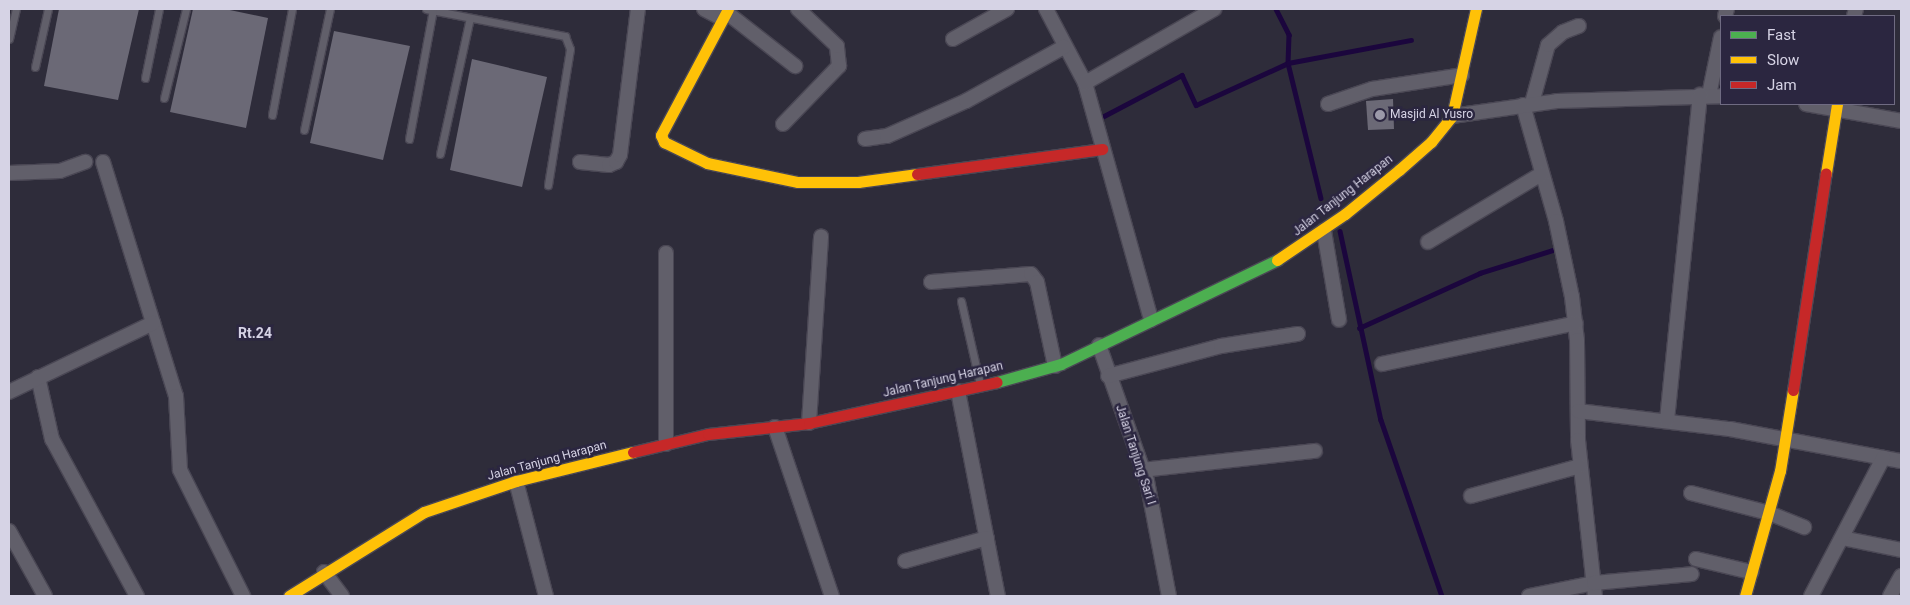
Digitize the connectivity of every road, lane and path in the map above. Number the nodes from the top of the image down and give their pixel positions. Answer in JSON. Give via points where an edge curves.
{"nodes":[{"id":1,"x":16,"y":9,"type":"edge"},
{"id":2,"x":48,"y":9,"type":"edge"},
{"id":3,"x":159,"y":9,"type":"edge"},
{"id":4,"x":186,"y":9,"type":"edge"},
{"id":5,"x":292,"y":9,"type":"edge"},
{"id":6,"x":330,"y":9,"type":"edge"},
{"id":7,"x":430,"y":9,"type":"edge"},
{"id":8,"x":638,"y":9,"type":"edge"},
{"id":9,"x":704,"y":9,"type":"edge"},
{"id":10,"x":798,"y":9,"type":"edge"},
{"id":11,"x":1007,"y":9,"type":"edge"},
{"id":12,"x":1046,"y":9,"type":"edge"},
{"id":13,"x":1214,"y":9,"type":"edge"},
{"id":14,"x":1476,"y":9,"type":"edge"},
{"id":15,"x":725,"y":13,"type":"edge"},
{"id":16,"x":470,"y":18,"type":"junction"},
{"id":17,"x":1579,"y":26,"type":"dead end"},
{"id":18,"x":9,"y":39,"type":"edge"},
{"id":19,"x":952,"y":39,"type":"dead end"},
{"id":20,"x":1720,"y":42,"type":"edge"},
{"id":21,"x":1064,"y":47,"type":"junction"},
{"id":22,"x":796,"y":66,"type":"dead end"},
{"id":23,"x":36,"y":67,"type":"dead end"},
{"id":24,"x":1462,"y":75,"type":"junction"},
{"id":25,"x":145,"y":78,"type":"dead end"},
{"id":26,"x":1085,"y":83,"type":"junction"},
{"id":27,"x":1710,"y":95,"type":"edge"},
{"id":28,"x":164,"y":98,"type":"dead end"},
{"id":29,"x":1328,"y":104,"type":"dead end"},
{"id":30,"x":1528,"y":104,"type":"junction"},
{"id":31,"x":1836,"y":105,"type":"edge"},
{"id":32,"x":272,"y":115,"type":"dead end"},
{"id":33,"x":1452,"y":116,"type":"junction"},
{"id":34,"x":1901,"y":121,"type":"edge"},
{"id":35,"x":783,"y":124,"type":"dead end"},
{"id":36,"x":304,"y":130,"type":"dead end"},
{"id":37,"x":865,"y":139,"type":"dead end"},
{"id":38,"x":409,"y":140,"type":"dead end"},
{"id":39,"x":1102,"y":149,"type":"junction"},
{"id":40,"x":440,"y":154,"type":"dead end"},
{"id":41,"x":85,"y":162,"type":"dead end"},
{"id":42,"x":104,"y":162,"type":"dead end"},
{"id":43,"x":580,"y":162,"type":"dead end"},
{"id":44,"x":9,"y":173,"type":"edge"},
{"id":45,"x":1541,"y":174,"type":"junction"},
{"id":46,"x":548,"y":185,"type":"dead end"},
{"id":47,"x":1324,"y":231,"type":"junction"},
{"id":48,"x":821,"y":236,"type":"dead end"},
{"id":49,"x":1428,"y":242,"type":"dead end"},
{"id":50,"x":666,"y":253,"type":"dead end"},
{"id":51,"x":931,"y":282,"type":"dead end"},
{"id":52,"x":961,"y":302,"type":"dead end"},
{"id":53,"x":1151,"y":320,"type":"junction"},
{"id":54,"x":1339,"y":320,"type":"dead end"},
{"id":55,"x":153,"y":323,"type":"junction"},
{"id":56,"x":1576,"y":323,"type":"junction"},
{"id":57,"x":1298,"y":334,"type":"dead end"},
{"id":58,"x":1098,"y":345,"type":"junction"},
{"id":59,"x":1382,"y":364,"type":"dead end"},
{"id":60,"x":1055,"y":366,"type":"junction"},
{"id":61,"x":1108,"y":376,"type":"junction"},
{"id":62,"x":38,"y":377,"type":"junction"},
{"id":63,"x":980,"y":386,"type":"junction"},
{"id":64,"x":958,"y":391,"type":"junction"},
{"id":65,"x":9,"y":392,"type":"edge"},
{"id":66,"x":1578,"y":411,"type":"junction"},
{"id":67,"x":1667,"y":420,"type":"junction"},
{"id":68,"x":809,"y":423,"type":"junction"},
{"id":69,"x":774,"y":427,"type":"junction"},
{"id":70,"x":1786,"y":439,"type":"junction"},
{"id":71,"x":666,"y":444,"type":"junction"},
{"id":72,"x":1315,"y":452,"type":"dead end"},
{"id":73,"x":1883,"y":458,"type":"junction"},
{"id":74,"x":1901,"y":460,"type":"edge"},
{"id":75,"x":1580,"y":466,"type":"junction"},
{"id":76,"x":1142,"y":470,"type":"junction"},
{"id":77,"x":516,"y":481,"type":"junction"},
{"id":78,"x":1691,"y":493,"type":"dead end"},
{"id":79,"x":1471,"y":496,"type":"dead end"},
{"id":80,"x":1769,"y":513,"type":"junction"},
{"id":81,"x":1804,"y":527,"type":"dead end"},
{"id":82,"x":9,"y":531,"type":"edge"},
{"id":83,"x":987,"y":538,"type":"junction"},
{"id":84,"x":1842,"y":538,"type":"junction"},
{"id":85,"x":1901,"y":550,"type":"edge"},
{"id":86,"x":1696,"y":559,"type":"dead end"},
{"id":87,"x":905,"y":561,"type":"dead end"},
{"id":88,"x":324,"y":572,"type":"junction"},
{"id":89,"x":1752,"y":572,"type":"junction"},
{"id":90,"x":1692,"y":574,"type":"dead end"},
{"id":91,"x":1901,"y":576,"type":"edge"},
{"id":92,"x":1594,"y":589,"type":"edge"},
{"id":93,"x":45,"y":596,"type":"edge"},
{"id":94,"x":137,"y":596,"type":"edge"},
{"id":95,"x":243,"y":596,"type":"edge"},
{"id":96,"x":289,"y":596,"type":"edge"},
{"id":97,"x":342,"y":596,"type":"edge"},
{"id":98,"x":546,"y":596,"type":"edge"},
{"id":99,"x":830,"y":596,"type":"edge"},
{"id":100,"x":998,"y":596,"type":"edge"},
{"id":101,"x":1169,"y":596,"type":"edge"},
{"id":102,"x":1529,"y":596,"type":"edge"},
{"id":103,"x":1745,"y":596,"type":"edge"},
{"id":104,"x":1811,"y":596,"type":"edge"},
{"id":105,"x":1890,"y":596,"type":"edge"}],
"edges":[{"from":1,"to":18,"type":"lane"},
{"from":2,"to":23,"type":"lane"},
{"from":3,"to":25,"type":"lane"},
{"from":4,"to":28,"type":"lane"},
{"from":5,"to":32,"type":"lane"},
{"from":6,"to":36,"type":"lane"},
{"from":7,"to":16,"type":"lane"},
{"from":7,"to":38,"type":"lane"},
{"from":8,"to":43,"type":"street","via":[[620,155],[616,162],[609,164]]},
{"from":9,"to":15,"type":"street"},
{"from":10,"to":35,"type":"street","via":[[837,46],[839,66]]},
{"from":11,"to":19,"type":"street"},
{"from":12,"to":21,"type":"street"},
{"from":13,"to":26,"type":"street"},
{"from":14,"to":24,"type":"street"},
{"from":15,"to":22,"type":"street"},
{"from":15,"to":39,"type":"street","via":[[660,137],[707,163],[798,182],[858,182]]},
{"from":16,"to":40,"type":"lane"},
{"from":16,"to":46,"type":"lane","via":[[565,36],[568,41],[570,49]]},
{"from":17,"to":30,"type":"street","via":[[1558,35],[1548,45]]},
{"from":20,"to":27,"type":"street"},
{"from":21,"to":26,"type":"street"},
{"from":21,"to":37,"type":"street","via":[[966,101],[887,136]]},
{"from":24,"to":29,"type":"street","via":[[1372,89]]},
{"from":24,"to":33,"type":"street"},
{"from":26,"to":39,"type":"street"},
{"from":27,"to":30,"type":"street"},
{"from":27,"to":67,"type":"street"},
{"from":30,"to":33,"type":"street"},
{"from":30,"to":45,"type":"street"},
{"from":31,"to":34,"type":"street"},
{"from":31,"to":70,"type":"street"},
{"from":33,"to":47,"type":"street","name":"Jalan Tanjung Harapan","via":[[1406,164]]},
{"from":39,"to":53,"type":"street"},
{"from":41,"to":44,"type":"street","via":[[60,171]]},
{"from":42,"to":55,"type":"street"},
{"from":45,"to":49,"type":"street"},
{"from":45,"to":56,"type":"street","via":[[1565,259]]},
{"from":47,"to":53,"type":"street","name":"Jalan Tanjung Harapan","via":[[1288,254]]},
{"from":47,"to":54,"type":"street"},
{"from":48,"to":68,"type":"street"},
{"from":50,"to":71,"type":"street"},
{"from":51,"to":60,"type":"street","via":[[1031,274],[1037,282]]},
{"from":52,"to":63,"type":"lane"},
{"from":53,"to":58,"type":"street","name":"Jalan Tanjung Harapan"},
{"from":55,"to":62,"type":"street"},
{"from":55,"to":95,"type":"street","via":[[176,396],[180,470]]},
{"from":56,"to":59,"type":"street"},
{"from":56,"to":66,"type":"street"},
{"from":57,"to":61,"type":"street","via":[[1221,346]]},
{"from":58,"to":60,"type":"street","name":"Jalan Tanjung Harapan"},
{"from":58,"to":61,"type":"street","name":"Jalan Tanjung Sari I"},
{"from":60,"to":63,"type":"street","name":"Jalan Tanjung Harapan"},
{"from":61,"to":76,"type":"street","name":"Jalan Tanjung Sari I"},
{"from":62,"to":65,"type":"street"},
{"from":62,"to":94,"type":"street","via":[[52,439]]},
{"from":63,"to":64,"type":"street","name":"Jalan Tanjung Harapan"},
{"from":64,"to":68,"type":"street","name":"Jalan Tanjung Harapan"},
{"from":64,"to":83,"type":"street"},
{"from":66,"to":67,"type":"street"},
{"from":66,"to":75,"type":"street"},
{"from":67,"to":70,"type":"street"},
{"from":68,"to":69,"type":"street","name":"Jalan Tanjung Harapan"},
{"from":69,"to":71,"type":"street","name":"Jalan Tanjung Harapan","via":[[708,434]]},
{"from":69,"to":99,"type":"street"},
{"from":70,"to":73,"type":"street"},
{"from":70,"to":80,"type":"street"},
{"from":71,"to":77,"type":"street","name":"Jalan Tanjung Harapan"},
{"from":72,"to":76,"type":"street"},
{"from":73,"to":74,"type":"street"},
{"from":73,"to":84,"type":"street"},
{"from":75,"to":79,"type":"street"},
{"from":75,"to":92,"type":"street"},
{"from":76,"to":101,"type":"street","name":"Jalan Tanjung Sari I","via":[[1157,523]]},
{"from":77,"to":88,"type":"street","name":"Jalan Tanjung Harapan","via":[[424,512]]},
{"from":77,"to":98,"type":"street"},
{"from":78,"to":80,"type":"street"},
{"from":80,"to":81,"type":"street"},
{"from":80,"to":89,"type":"street"},
{"from":82,"to":93,"type":"street"},
{"from":83,"to":87,"type":"street"},
{"from":83,"to":100,"type":"street"},
{"from":84,"to":85,"type":"street"},
{"from":84,"to":104,"type":"street"},
{"from":86,"to":89,"type":"street"},
{"from":88,"to":96,"type":"street","name":"Jalan Tanjung Harapan"},
{"from":88,"to":97,"type":"street"},
{"from":89,"to":103,"type":"street"},
{"from":90,"to":92,"type":"street"},
{"from":91,"to":105,"type":"street"},
{"from":92,"to":102,"type":"street"}]}
